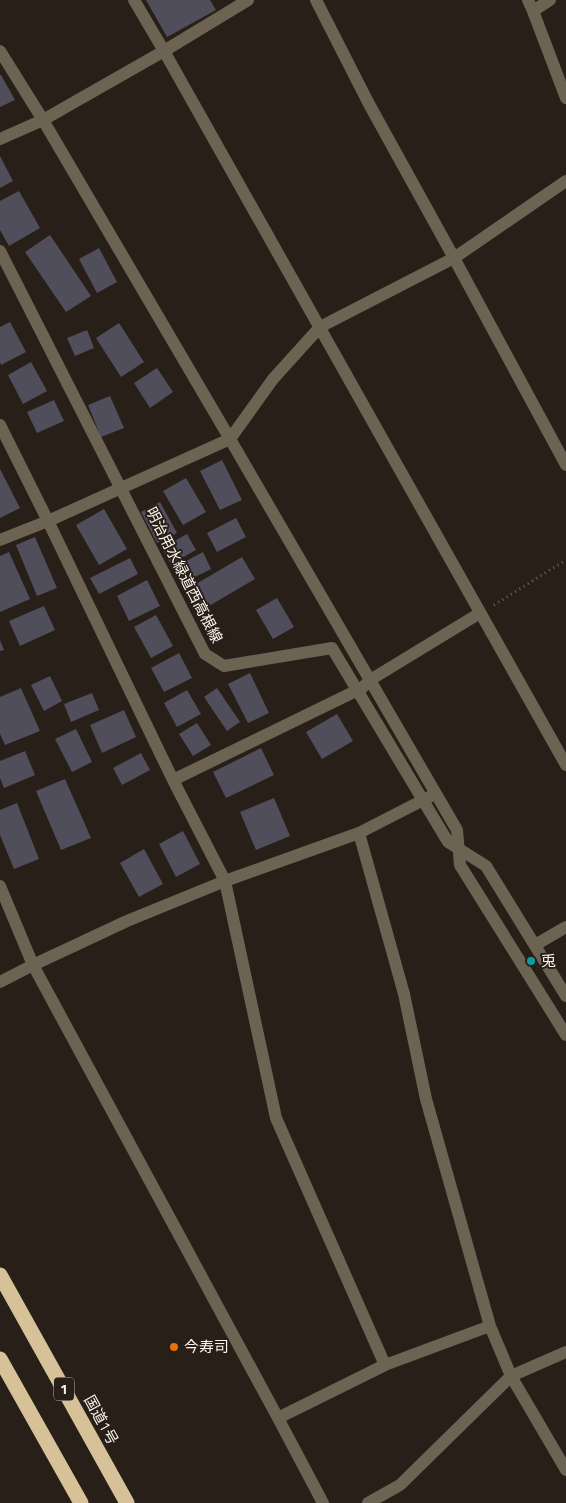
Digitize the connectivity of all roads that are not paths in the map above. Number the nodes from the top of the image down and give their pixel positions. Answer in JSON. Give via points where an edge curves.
{"nodes":[{"id":1,"x":134,"y":0,"type":"edge"},
{"id":2,"x":248,"y":0,"type":"edge"},
{"id":3,"x":316,"y":0,"type":"edge"},
{"id":4,"x":550,"y":0,"type":"edge"},
{"id":5,"x":531,"y":6,"type":"edge"},
{"id":6,"x":0,"y":51,"type":"edge"},
{"id":7,"x":164,"y":51,"type":"junction"},
{"id":8,"x":566,"y":98,"type":"edge"},
{"id":9,"x":43,"y":120,"type":"junction"},
{"id":10,"x":0,"y":139,"type":"edge"},
{"id":11,"x":566,"y":181,"type":"edge"},
{"id":12,"x":0,"y":251,"type":"edge"},
{"id":13,"x":454,"y":258,"type":"junction"},
{"id":14,"x":320,"y":327,"type":"junction"},
{"id":15,"x":0,"y":425,"type":"edge"},
{"id":16,"x":230,"y":439,"type":"junction"},
{"id":17,"x":566,"y":465,"type":"edge"},
{"id":18,"x":121,"y":488,"type":"junction"},
{"id":19,"x":48,"y":521,"type":"junction"},
{"id":20,"x":0,"y":540,"type":"edge"},
{"id":21,"x":480,"y":613,"type":"junction"},
{"id":22,"x":370,"y":680,"type":"junction"},
{"id":23,"x":358,"y":691,"type":"junction"},
{"id":24,"x":566,"y":765,"type":"edge"},
{"id":25,"x":172,"y":780,"type":"junction"},
{"id":26,"x":435,"y":794,"type":"junction"},
{"id":27,"x":423,"y":800,"type":"junction"},
{"id":28,"x":359,"y":833,"type":"junction"},
{"id":29,"x":459,"y":848,"type":"junction"},
{"id":30,"x":225,"y":881,"type":"junction"},
{"id":31,"x":0,"y":886,"type":"edge"},
{"id":32,"x":566,"y":927,"type":"edge"},
{"id":33,"x":534,"y":945,"type":"junction"},
{"id":34,"x":33,"y":965,"type":"junction"},
{"id":35,"x":0,"y":982,"type":"edge"},
{"id":36,"x":566,"y":996,"type":"edge"},
{"id":37,"x":566,"y":1035,"type":"edge"},
{"id":38,"x":0,"y":1275,"type":"edge"},
{"id":39,"x":490,"y":1326,"type":"junction"},
{"id":40,"x":566,"y":1352,"type":"edge"},
{"id":41,"x":0,"y":1359,"type":"edge"},
{"id":42,"x":384,"y":1365,"type":"junction"},
{"id":43,"x":511,"y":1376,"type":"junction"},
{"id":44,"x":278,"y":1418,"type":"junction"},
{"id":45,"x":566,"y":1470,"type":"edge"},
{"id":46,"x":81,"y":1503,"type":"edge"},
{"id":47,"x":127,"y":1503,"type":"edge"},
{"id":48,"x":323,"y":1503,"type":"edge"},
{"id":49,"x":368,"y":1503,"type":"edge"}],
"edges":[{"from":1,"to":7,"type":"street"},
{"from":2,"to":7,"type":"street"},
{"from":3,"to":13,"type":"street"},
{"from":4,"to":5,"type":"street"},
{"from":5,"to":8,"type":"street"},
{"from":6,"to":9,"type":"street"},
{"from":7,"to":9,"type":"street"},
{"from":7,"to":14,"type":"street"},
{"from":9,"to":10,"type":"street"},
{"from":9,"to":16,"type":"street"},
{"from":11,"to":13,"type":"street"},
{"from":12,"to":18,"type":"street","name":"明治用水緑道西高根線"},
{"from":13,"to":14,"type":"street"},
{"from":13,"to":17,"type":"street"},
{"from":14,"to":16,"type":"street","via":[[273,379]]},
{"from":14,"to":21,"type":"street"},
{"from":15,"to":19,"type":"street"},
{"from":16,"to":18,"type":"street"},
{"from":16,"to":22,"type":"street"},
{"from":18,"to":19,"type":"street"},
{"from":18,"to":23,"type":"street","name":"明治用水緑道西高根線","via":[[205,654],[224,666],[332,648]]},
{"from":19,"to":20,"type":"street"},
{"from":19,"to":25,"type":"street"},
{"from":21,"to":22,"type":"street"},
{"from":21,"to":24,"type":"street"},
{"from":22,"to":23,"type":"street"},
{"from":22,"to":26,"type":"street"},
{"from":23,"to":25,"type":"street"},
{"from":23,"to":27,"type":"street","name":"明治用水緑道西高根線"},
{"from":25,"to":30,"type":"street"},
{"from":26,"to":27,"type":"street"},
{"from":26,"to":29,"type":"street","via":[[457,830]]},
{"from":27,"to":28,"type":"street"},
{"from":27,"to":29,"type":"street","name":"明治用水緑道西高根線","via":[[448,842]]},
{"from":28,"to":30,"type":"street"},
{"from":28,"to":39,"type":"street","via":[[404,994],[426,1099]]},
{"from":29,"to":33,"type":"street","name":"明治用水緑道西高根線","via":[[486,866]]},
{"from":29,"to":37,"type":"street","via":[[460,865]]},
{"from":30,"to":34,"type":"street"},
{"from":30,"to":42,"type":"street","via":[[276,1118]]},
{"from":31,"to":34,"type":"street"},
{"from":32,"to":33,"type":"street"},
{"from":33,"to":36,"type":"street","name":"明治用水緑道西高根線"},
{"from":34,"to":35,"type":"street"},
{"from":34,"to":44,"type":"street"},
{"from":38,"to":47,"type":"highway","name":"国道1号","number":"1"},
{"from":39,"to":42,"type":"street"},
{"from":39,"to":43,"type":"street"},
{"from":40,"to":43,"type":"street"},
{"from":41,"to":46,"type":"highway"},
{"from":42,"to":44,"type":"street"},
{"from":43,"to":45,"type":"street"},
{"from":43,"to":49,"type":"street","via":[[400,1485]]},
{"from":44,"to":48,"type":"street"}]}
